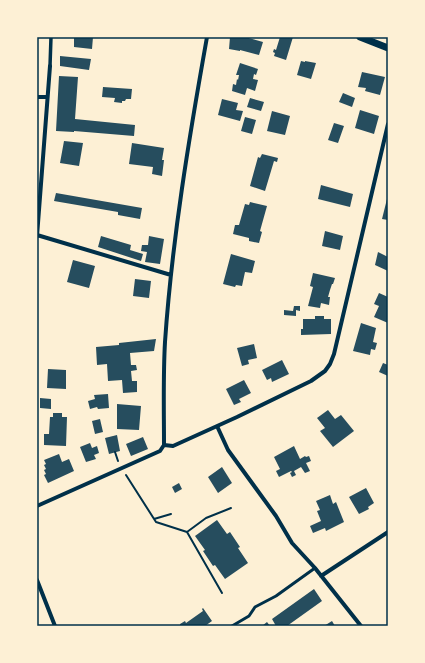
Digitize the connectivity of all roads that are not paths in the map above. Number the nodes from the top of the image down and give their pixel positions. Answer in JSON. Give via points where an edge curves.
{"nodes":[{"id":1,"x":52,"y":37,"type":"edge"},
{"id":2,"x":207,"y":37,"type":"edge"},
{"id":3,"x":360,"y":37,"type":"edge"},
{"id":4,"x":388,"y":48,"type":"edge"},
{"id":5,"x":50,"y":66,"type":"joint"},
{"id":6,"x":37,"y":98,"type":"edge"},
{"id":7,"x":47,"y":98,"type":"junction"},
{"id":8,"x":388,"y":124,"type":"edge"},
{"id":9,"x":38,"y":216,"type":"edge"},
{"id":10,"x":37,"y":236,"type":"edge"},
{"id":11,"x":171,"y":275,"type":"junction"},
{"id":12,"x":217,"y":426,"type":"junction"},
{"id":13,"x":164,"y":445,"type":"junction"},
{"id":14,"x":37,"y":506,"type":"edge"},
{"id":15,"x":388,"y":532,"type":"edge"},
{"id":16,"x":315,"y":568,"type":"junction"},
{"id":17,"x":321,"y":576,"type":"junction"},
{"id":18,"x":37,"y":580,"type":"edge"},
{"id":19,"x":55,"y":626,"type":"edge"},
{"id":20,"x":232,"y":626,"type":"edge"},
{"id":21,"x":361,"y":626,"type":"edge"}],
"edges":[{"from":1,"to":5,"type":"street"},
{"from":2,"to":11,"type":"street","via":[[182,186]]},
{"from":3,"to":4,"type":"street"},
{"from":5,"to":7,"type":"street"},
{"from":6,"to":7,"type":"street"},
{"from":7,"to":9,"type":"street"},
{"from":8,"to":12,"type":"street","via":[[330,364],[311,381]]},
{"from":9,"to":10,"type":"street"},
{"from":10,"to":11,"type":"street"},
{"from":11,"to":13,"type":"street","via":[[165,343]]},
{"from":12,"to":13,"type":"street","via":[[173,446]]},
{"from":12,"to":16,"type":"street","via":[[228,450],[276,516],[292,543]]},
{"from":13,"to":14,"type":"street","via":[[160,451]]},
{"from":15,"to":17,"type":"street"},
{"from":16,"to":17,"type":"street"},
{"from":16,"to":20,"type":"lane","via":[[276,596],[255,607],[248,616]]},
{"from":17,"to":21,"type":"street"},
{"from":18,"to":19,"type":"street"}]}
